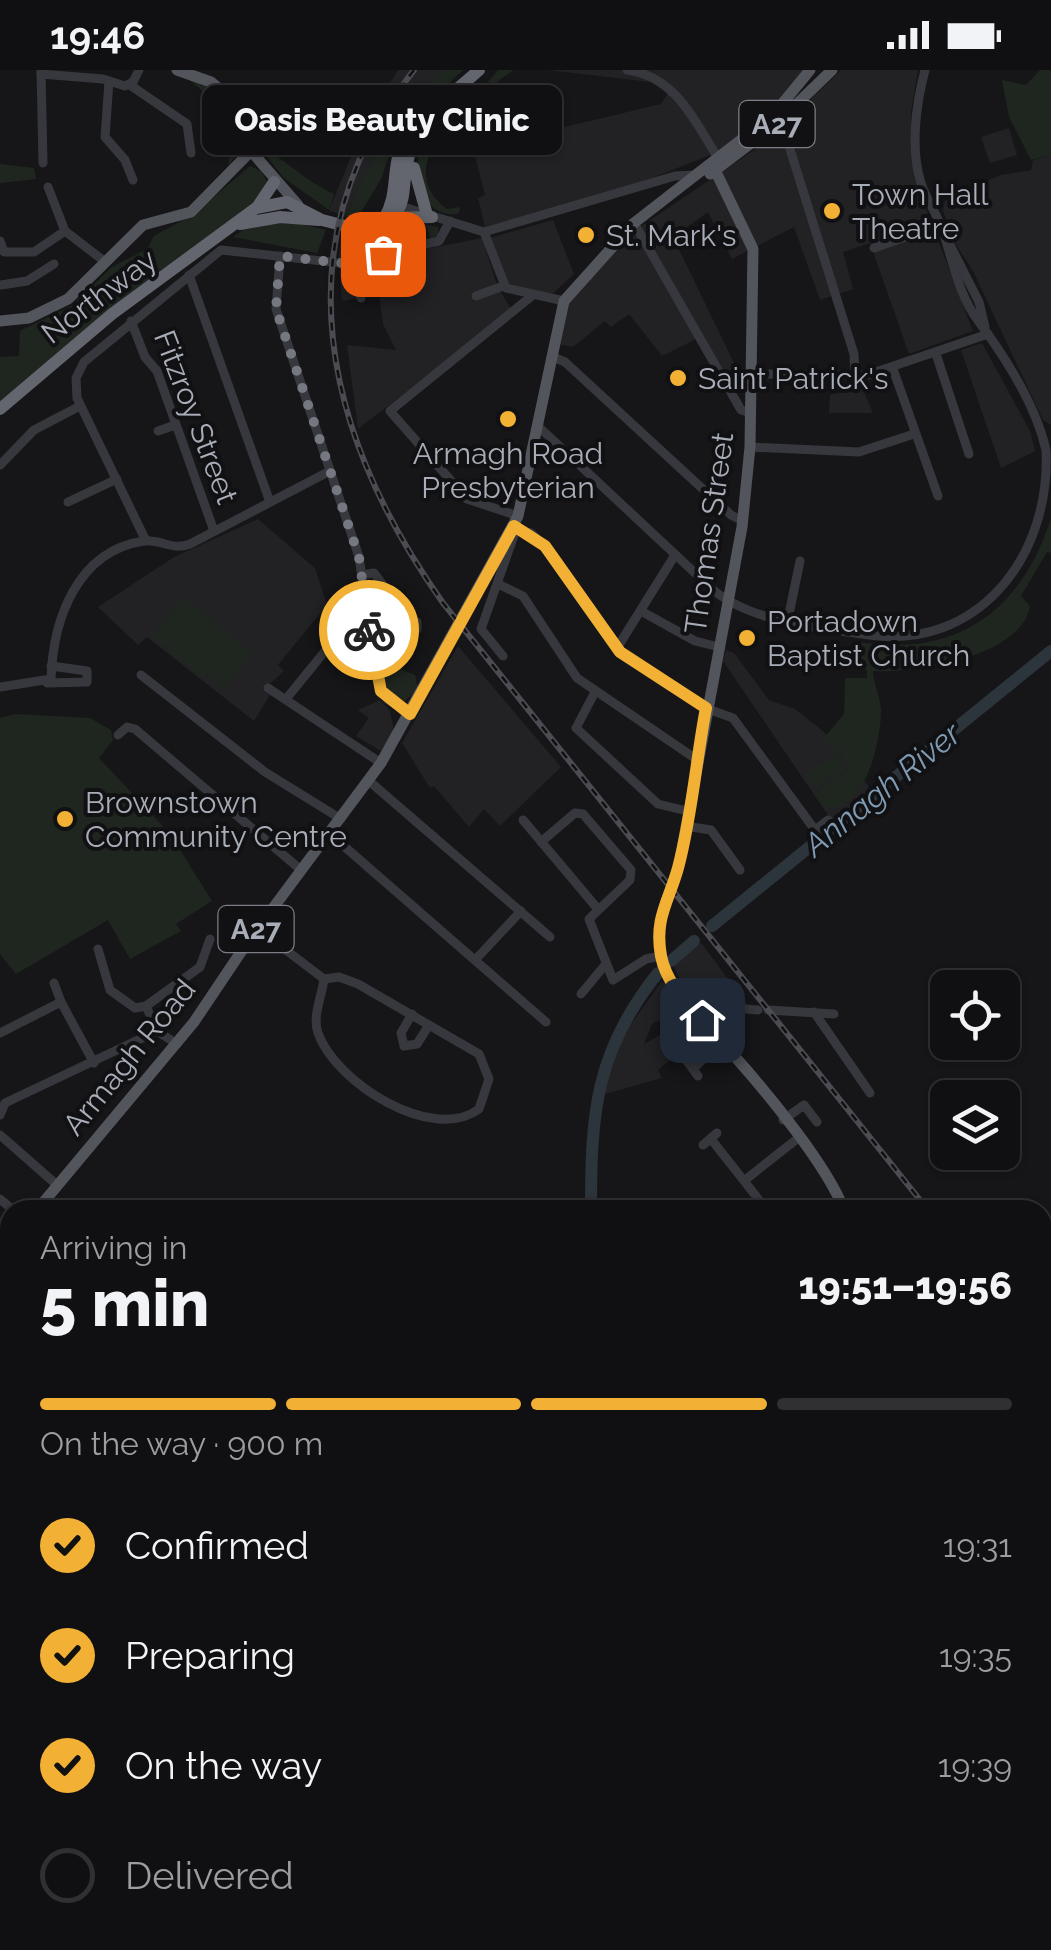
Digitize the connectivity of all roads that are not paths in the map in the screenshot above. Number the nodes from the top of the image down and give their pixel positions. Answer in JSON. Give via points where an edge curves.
{"nodes":[{"id":1,"x":139,"y":70,"type":"edge"},
{"id":2,"x":177,"y":70,"type":"edge"},
{"id":3,"x":479,"y":70,"type":"edge"},
{"id":4,"x":626,"y":70,"type":"edge"},
{"id":5,"x":810,"y":70,"type":"edge"},
{"id":6,"x":832,"y":70,"type":"edge"},
{"id":7,"x":924,"y":70,"type":"edge"},
{"id":8,"x":41,"y":72,"type":"edge"},
{"id":9,"x":109,"y":82,"type":"junction"},
{"id":10,"x":130,"y":84,"type":"junction"},
{"id":11,"x":436,"y":112,"type":"junction"},
{"id":12,"x":775,"y":126,"type":"junction"},
{"id":13,"x":251,"y":151,"type":"junction"},
{"id":14,"x":192,"y":154,"type":"dead end"},
{"id":15,"x":43,"y":162,"type":"dead end"},
{"id":16,"x":717,"y":164,"type":"junction"},
{"id":17,"x":695,"y":175,"type":"junction"},
{"id":18,"x":133,"y":180,"type":"dead end"},
{"id":19,"x":655,"y":184,"type":"junction"},
{"id":20,"x":48,"y":186,"type":"dead end"},
{"id":21,"x":286,"y":195,"type":"junction"},
{"id":22,"x":669,"y":196,"type":"junction"},
{"id":23,"x":658,"y":204,"type":"junction"},
{"id":24,"x":392,"y":212,"type":"junction"},
{"id":25,"x":431,"y":216,"type":"junction"},
{"id":26,"x":280,"y":217,"type":"junction"},
{"id":27,"x":324,"y":220,"type":"junction"},
{"id":28,"x":450,"y":221,"type":"junction"},
{"id":29,"x":634,"y":223,"type":"junction"},
{"id":30,"x":232,"y":226,"type":"junction"},
{"id":31,"x":65,"y":231,"type":"junction"},
{"id":32,"x":944,"y":233,"type":"junction"},
{"id":33,"x":487,"y":234,"type":"junction"},
{"id":34,"x":0,"y":241,"type":"edge"},
{"id":35,"x":874,"y":248,"type":"dead end"},
{"id":36,"x":34,"y":252,"type":"junction"},
{"id":37,"x":280,"y":256,"type":"junction"},
{"id":38,"x":356,"y":260,"type":"junction"},
{"id":39,"x":104,"y":261,"type":"junction"},
{"id":40,"x":960,"y":273,"type":"dead end"},
{"id":41,"x":189,"y":276,"type":"junction"},
{"id":42,"x":0,"y":284,"type":"edge"},
{"id":43,"x":503,"y":286,"type":"junction"},
{"id":44,"x":968,"y":288,"type":"dead end"},
{"id":45,"x":533,"y":295,"type":"junction"},
{"id":46,"x":476,"y":296,"type":"dead end"},
{"id":47,"x":361,"y":298,"type":"dead end"},
{"id":48,"x":564,"y":301,"type":"junction"},
{"id":49,"x":131,"y":320,"type":"junction"},
{"id":50,"x":0,"y":321,"type":"edge"},
{"id":51,"x":984,"y":329,"type":"junction"},
{"id":52,"x":936,"y":354,"type":"junction"},
{"id":53,"x":553,"y":357,"type":"junction"},
{"id":54,"x":893,"y":369,"type":"junction"},
{"id":55,"x":752,"y":374,"type":"junction"},
{"id":56,"x":852,"y":376,"type":"junction"},
{"id":57,"x":80,"y":406,"type":"junction"},
{"id":58,"x":0,"y":409,"type":"edge"},
{"id":59,"x":751,"y":413,"type":"junction"},
{"id":60,"x":175,"y":425,"type":"junction"},
{"id":61,"x":540,"y":428,"type":"junction"},
{"id":62,"x":158,"y":431,"type":"dead end"},
{"id":63,"x":914,"y":434,"type":"junction"},
{"id":64,"x":750,"y":447,"type":"junction"},
{"id":65,"x":969,"y":454,"type":"dead end"},
{"id":66,"x":0,"y":465,"type":"edge"},
{"id":67,"x":330,"y":471,"type":"junction"},
{"id":68,"x":117,"y":479,"type":"junction"},
{"id":69,"x":938,"y":496,"type":"dead end"},
{"id":70,"x":68,"y":502,"type":"dead end"},
{"id":71,"x":270,"y":502,"type":"junction"},
{"id":72,"x":743,"y":520,"type":"junction"},
{"id":73,"x":517,"y":524,"type":"junction"},
{"id":74,"x":214,"y":531,"type":"junction"},
{"id":75,"x":146,"y":541,"type":"junction"},
{"id":76,"x":676,"y":554,"type":"junction"},
{"id":77,"x":800,"y":561,"type":"dead end"},
{"id":78,"x":362,"y":574,"type":"junction"},
{"id":79,"x":498,"y":584,"type":"junction"},
{"id":80,"x":727,"y":602,"type":"junction"},
{"id":81,"x":366,"y":610,"type":"junction"},
{"id":82,"x":642,"y":611,"type":"junction"},
{"id":83,"x":788,"y":619,"type":"junction"},
{"id":84,"x":407,"y":638,"type":"dead end"},
{"id":85,"x":719,"y":646,"type":"junction"},
{"id":86,"x":616,"y":648,"type":"junction"},
{"id":87,"x":503,"y":656,"type":"dead end"},
{"id":88,"x":51,"y":666,"type":"junction"},
{"id":89,"x":141,"y":675,"type":"dead end"},
{"id":90,"x":47,"y":683,"type":"junction"},
{"id":91,"x":0,"y":687,"type":"edge"},
{"id":92,"x":268,"y":688,"type":"dead end"},
{"id":93,"x":595,"y":692,"type":"junction"},
{"id":94,"x":286,"y":699,"type":"junction"},
{"id":95,"x":706,"y":708,"type":"junction"},
{"id":96,"x":410,"y":714,"type":"junction"},
{"id":97,"x":118,"y":736,"type":"dead end"},
{"id":98,"x":696,"y":759,"type":"junction"},
{"id":99,"x":381,"y":763,"type":"junction"},
{"id":100,"x":370,"y":781,"type":"junction"},
{"id":101,"x":687,"y":811,"type":"junction"},
{"id":102,"x":341,"y":819,"type":"junction"},
{"id":103,"x":523,"y":820,"type":"dead end"},
{"id":104,"x":828,"y":820,"type":"dead end"},
{"id":105,"x":685,"y":826,"type":"junction"},
{"id":106,"x":330,"y":834,"type":"junction"},
{"id":107,"x":541,"y":842,"type":"junction"},
{"id":108,"x":301,"y":870,"type":"junction"},
{"id":109,"x":740,"y":870,"type":"dead end"},
{"id":110,"x":597,"y":908,"type":"junction"},
{"id":111,"x":521,"y":911,"type":"junction"},
{"id":112,"x":257,"y":928,"type":"junction"},
{"id":113,"x":550,"y":937,"type":"dead end"},
{"id":114,"x":210,"y":940,"type":"dead end"},
{"id":115,"x":98,"y":950,"type":"dead end"},
{"id":116,"x":476,"y":959,"type":"junction"},
{"id":117,"x":662,"y":960,"type":"junction"},
{"id":118,"x":605,"y":965,"type":"junction"},
{"id":119,"x":324,"y":979,"type":"junction"},
{"id":120,"x":54,"y":983,"type":"dead end"},
{"id":121,"x":585,"y":993,"type":"dead end"},
{"id":122,"x":61,"y":1002,"type":"junction"},
{"id":123,"x":146,"y":1006,"type":"junction"},
{"id":124,"x":694,"y":1012,"type":"junction"},
{"id":125,"x":814,"y":1012,"type":"junction"},
{"id":126,"x":412,"y":1014,"type":"junction"},
{"id":127,"x":834,"y":1014,"type":"dead end"},
{"id":128,"x":546,"y":1022,"type":"dead end"},
{"id":129,"x":429,"y":1024,"type":"junction"},
{"id":130,"x":157,"y":1031,"type":"junction"},
{"id":131,"x":0,"y":1033,"type":"edge"},
{"id":132,"x":722,"y":1042,"type":"junction"},
{"id":133,"x":176,"y":1044,"type":"junction"},
{"id":134,"x":684,"y":1057,"type":"dead end"},
{"id":135,"x":94,"y":1063,"type":"junction"},
{"id":136,"x":870,"y":1093,"type":"dead end"},
{"id":137,"x":0,"y":1115,"type":"edge"},
{"id":138,"x":784,"y":1120,"type":"junction"},
{"id":139,"x":817,"y":1122,"type":"dead end"},
{"id":140,"x":0,"y":1135,"type":"edge"},
{"id":141,"x":710,"y":1139,"type":"dead end"},
{"id":142,"x":798,"y":1139,"type":"junction"},
{"id":143,"x":746,"y":1180,"type":"junction"},
{"id":144,"x":58,"y":1185,"type":"junction"},
{"id":145,"x":45,"y":1200,"type":"edge"},
{"id":146,"x":760,"y":1200,"type":"edge"},
{"id":147,"x":839,"y":1200,"type":"edge"}],
"edges":[{"from":1,"to":10,"type":"street"},
{"from":2,"to":13,"type":"main road","via":[[223,90]]},
{"from":3,"to":11,"type":"highway"},
{"from":4,"to":16,"type":"street","via":[[653,74],[668,85]]},
{"from":5,"to":16,"type":"main road","number":"A27","via":[[794,96]]},
{"from":6,"to":12,"type":"main road","number":"A27"},
{"from":7,"to":32,"type":"street","via":[[916,108],[920,182]]},
{"from":8,"to":9,"type":"street"},
{"from":8,"to":15,"type":"street"},
{"from":9,"to":10,"type":"street"},
{"from":9,"to":18,"type":"street","via":[[104,137]]},
{"from":10,"to":14,"type":"street","via":[[182,118]]},
{"from":11,"to":24,"type":"highway","via":[[400,148]]},
{"from":11,"to":25,"type":"highway","via":[[414,162],[416,186]]},
{"from":12,"to":16,"type":"main road","number":"A27"},
{"from":12,"to":56,"type":"street","via":[[789,146],[854,354]]},
{"from":13,"to":21,"type":"main road"},
{"from":13,"to":39,"type":"main road","via":[[191,212],[146,222]]},
{"from":16,"to":17,"type":"main road","number":"A27"},
{"from":16,"to":22,"type":"main road","number":"A27"},
{"from":16,"to":55,"type":"main road","name":"Thomas Street","via":[[753,249]]},
{"from":17,"to":19,"type":"street"},
{"from":17,"to":22,"type":"main road","number":"A27"},
{"from":19,"to":23,"type":"street"},
{"from":19,"to":33,"type":"street"},
{"from":20,"to":31,"type":"street"},
{"from":21,"to":26,"type":"main road"},
{"from":21,"to":27,"type":"highway","name":"Northway"},
{"from":21,"to":30,"type":"highway","name":"Northway"},
{"from":22,"to":23,"type":"main road","number":"A27"},
{"from":23,"to":29,"type":"main road","number":"A27"},
{"from":24,"to":25,"type":"highway","name":"Northway"},
{"from":24,"to":27,"type":"highway","name":"Northway","via":[[361,230]]},
{"from":25,"to":28,"type":"street"},
{"from":26,"to":27,"type":"highway","name":"Northway"},
{"from":26,"to":30,"type":"highway","name":"Northway"},
{"from":28,"to":33,"type":"street"},
{"from":28,"to":38,"type":"street","via":[[439,241]]},
{"from":29,"to":48,"type":"main road","number":"A27"},
{"from":29,"to":59,"type":"street","via":[[742,410]]},
{"from":30,"to":58,"type":"highway","name":"Northway","via":[[112,314]]},
{"from":31,"to":36,"type":"street"},
{"from":31,"to":39,"type":"street"},
{"from":32,"to":35,"type":"street"},
{"from":32,"to":40,"type":"street"},
{"from":32,"to":51,"type":"street","via":[[952,266]]},
{"from":33,"to":43,"type":"street"},
{"from":34,"to":36,"type":"street","via":[[4,252]]},
{"from":36,"to":42,"type":"street","via":[[49,267],[27,281]]},
{"from":37,"to":38,"type":"street"},
{"from":37,"to":41,"type":"street","via":[[225,249]]},
{"from":37,"to":67,"type":"street","via":[[276,309]]},
{"from":38,"to":47,"type":"street"},
{"from":39,"to":50,"type":"main road","via":[[58,304],[29,318]]},
{"from":41,"to":49,"type":"street"},
{"from":41,"to":71,"type":"street"},
{"from":43,"to":45,"type":"street"},
{"from":43,"to":46,"type":"street"},
{"from":44,"to":51,"type":"street"},
{"from":45,"to":48,"type":"street"},
{"from":45,"to":73,"type":"street","via":[[390,411],[467,499]]},
{"from":48,"to":53,"type":"main road","number":"A27"},
{"from":49,"to":57,"type":"street","via":[[84,362],[76,378]]},
{"from":49,"to":60,"type":"street","name":"Fitzroy Street"},
{"from":51,"to":52,"type":"street"},
{"from":51,"to":83,"type":"street","via":[[1042,434],[1050,478],[1043,530],[1016,580],[974,617],[912,637]]},
{"from":52,"to":54,"type":"street"},
{"from":52,"to":65,"type":"street"},
{"from":53,"to":61,"type":"main road","number":"A27"},
{"from":53,"to":72,"type":"street"},
{"from":54,"to":56,"type":"street"},
{"from":54,"to":63,"type":"street"},
{"from":55,"to":56,"type":"street"},
{"from":55,"to":59,"type":"main road","name":"Thomas Street"},
{"from":57,"to":66,"type":"street","via":[[34,430]]},
{"from":57,"to":68,"type":"street"},
{"from":59,"to":64,"type":"main road","name":"Thomas Street"},
{"from":60,"to":62,"type":"street"},
{"from":60,"to":74,"type":"street","name":"Fitzroy Street"},
{"from":61,"to":73,"type":"main road","number":"A27"},
{"from":61,"to":76,"type":"street"},
{"from":63,"to":64,"type":"street","via":[[859,452]]},
{"from":63,"to":69,"type":"street"},
{"from":64,"to":72,"type":"main road","name":"Thomas Street"},
{"from":67,"to":71,"type":"street"},
{"from":67,"to":78,"type":"street"},
{"from":68,"to":70,"type":"street"},
{"from":68,"to":75,"type":"street"},
{"from":71,"to":74,"type":"street"},
{"from":72,"to":80,"type":"main road","name":"Thomas Street"},
{"from":73,"to":79,"type":"street"},
{"from":73,"to":86,"type":"street","via":[[545,546]]},
{"from":73,"to":96,"type":"main road","name":"Armagh Road","number":"A27"},
{"from":74,"to":75,"type":"street","via":[[181,548]]},
{"from":75,"to":88,"type":"street","via":[[104,560],[70,592]]},
{"from":76,"to":80,"type":"street"},
{"from":76,"to":82,"type":"street"},
{"from":77,"to":83,"type":"street"},
{"from":78,"to":81,"type":"street"},
{"from":78,"to":84,"type":"street","via":[[374,572],[417,622]]},
{"from":79,"to":87,"type":"street","via":[[480,629]]},
{"from":79,"to":93,"type":"street","via":[[523,596],[576,678]]},
{"from":80,"to":83,"type":"street"},
{"from":80,"to":85,"type":"main road","name":"Thomas Street"},
{"from":81,"to":94,"type":"street","via":[[352,618]]},
{"from":81,"to":96,"type":"street","via":[[379,686]]},
{"from":82,"to":85,"type":"street","via":[[695,642]]},
{"from":82,"to":86,"type":"street"},
{"from":85,"to":95,"type":"main road","name":"Thomas Street"},
{"from":86,"to":95,"type":"street"},
{"from":88,"to":90,"type":"street"},
{"from":88,"to":90,"type":"street","via":[[87,670],[87,682]]},
{"from":89,"to":102,"type":"street","via":[[265,772]]},
{"from":90,"to":91,"type":"street"},
{"from":92,"to":94,"type":"street"},
{"from":93,"to":98,"type":"street"},
{"from":93,"to":101,"type":"street","via":[[576,728],[658,804]]},
{"from":94,"to":99,"type":"street"},
{"from":95,"to":98,"type":"main road","name":"Thomas Street"},
{"from":95,"to":104,"type":"street","via":[[733,718],[814,830]]},
{"from":96,"to":99,"type":"main road","name":"Armagh Road","number":"A27"},
{"from":97,"to":108,"type":"street","via":[[135,729]]},
{"from":98,"to":101,"type":"main road","name":"Thomas Street"},
{"from":99,"to":100,"type":"main road","name":"Armagh Road","number":"A27"},
{"from":100,"to":102,"type":"main road","name":"Armagh Road","number":"A27"},
{"from":100,"to":111,"type":"street"},
{"from":101,"to":105,"type":"main road","name":"Thomas Street"},
{"from":102,"to":106,"type":"main road","name":"Armagh Road","number":"A27"},
{"from":103,"to":107,"type":"street"},
{"from":105,"to":109,"type":"street","via":[[711,830]]},
{"from":105,"to":117,"type":"main road","name":"Thomas Street","via":[[662,908]]},
{"from":106,"to":108,"type":"main road","name":"Armagh Road","number":"A27"},
{"from":106,"to":116,"type":"street"},
{"from":107,"to":110,"type":"street"},
{"from":107,"to":110,"type":"street","via":[[583,814],[631,870],[630,880]]},
{"from":108,"to":112,"type":"main road","name":"Armagh Road","number":"A27"},
{"from":110,"to":118,"type":"street","via":[[590,919]]},
{"from":111,"to":113,"type":"street"},
{"from":111,"to":116,"type":"street"},
{"from":112,"to":119,"type":"street"},
{"from":112,"to":133,"type":"main road","name":"Armagh Road","number":"A27"},
{"from":114,"to":123,"type":"street","via":[[200,967]]},
{"from":115,"to":123,"type":"street","via":[[110,990],[135,1008]]},
{"from":116,"to":128,"type":"street"},
{"from":117,"to":118,"type":"street","via":[[646,959],[618,980]]},
{"from":117,"to":124,"type":"main road"},
{"from":118,"to":121,"type":"street"},
{"from":119,"to":126,"type":"street","via":[[358,984]]},
{"from":119,"to":129,"type":"street","via":[[318,1034],[345,1070],[420,1117],[470,1116],[488,1092],[487,1066],[479,1054]]},
{"from":120,"to":122,"type":"street"},
{"from":122,"to":131,"type":"street"},
{"from":122,"to":135,"type":"street"},
{"from":123,"to":130,"type":"street"},
{"from":124,"to":125,"type":"street","via":[[706,1006]]},
{"from":124,"to":132,"type":"main road"},
{"from":125,"to":127,"type":"street"},
{"from":125,"to":136,"type":"street"},
{"from":126,"to":129,"type":"street"},
{"from":126,"to":129,"type":"street","via":[[401,1033],[404,1046],[417,1044]]},
{"from":130,"to":133,"type":"street"},
{"from":130,"to":135,"type":"street"},
{"from":132,"to":134,"type":"street","via":[[696,1073]]},
{"from":132,"to":138,"type":"main road"},
{"from":133,"to":144,"type":"main road","name":"Armagh Road","number":"A27"},
{"from":135,"to":137,"type":"street","via":[[6,1104]]},
{"from":138,"to":139,"type":"street","via":[[804,1105]]},
{"from":138,"to":142,"type":"main road"},
{"from":140,"to":144,"type":"street"},
{"from":141,"to":143,"type":"street"},
{"from":142,"to":143,"type":"street"},
{"from":142,"to":147,"type":"main road"},
{"from":143,"to":146,"type":"street"},
{"from":144,"to":145,"type":"main road","name":"Armagh Road","number":"A27"}]}
